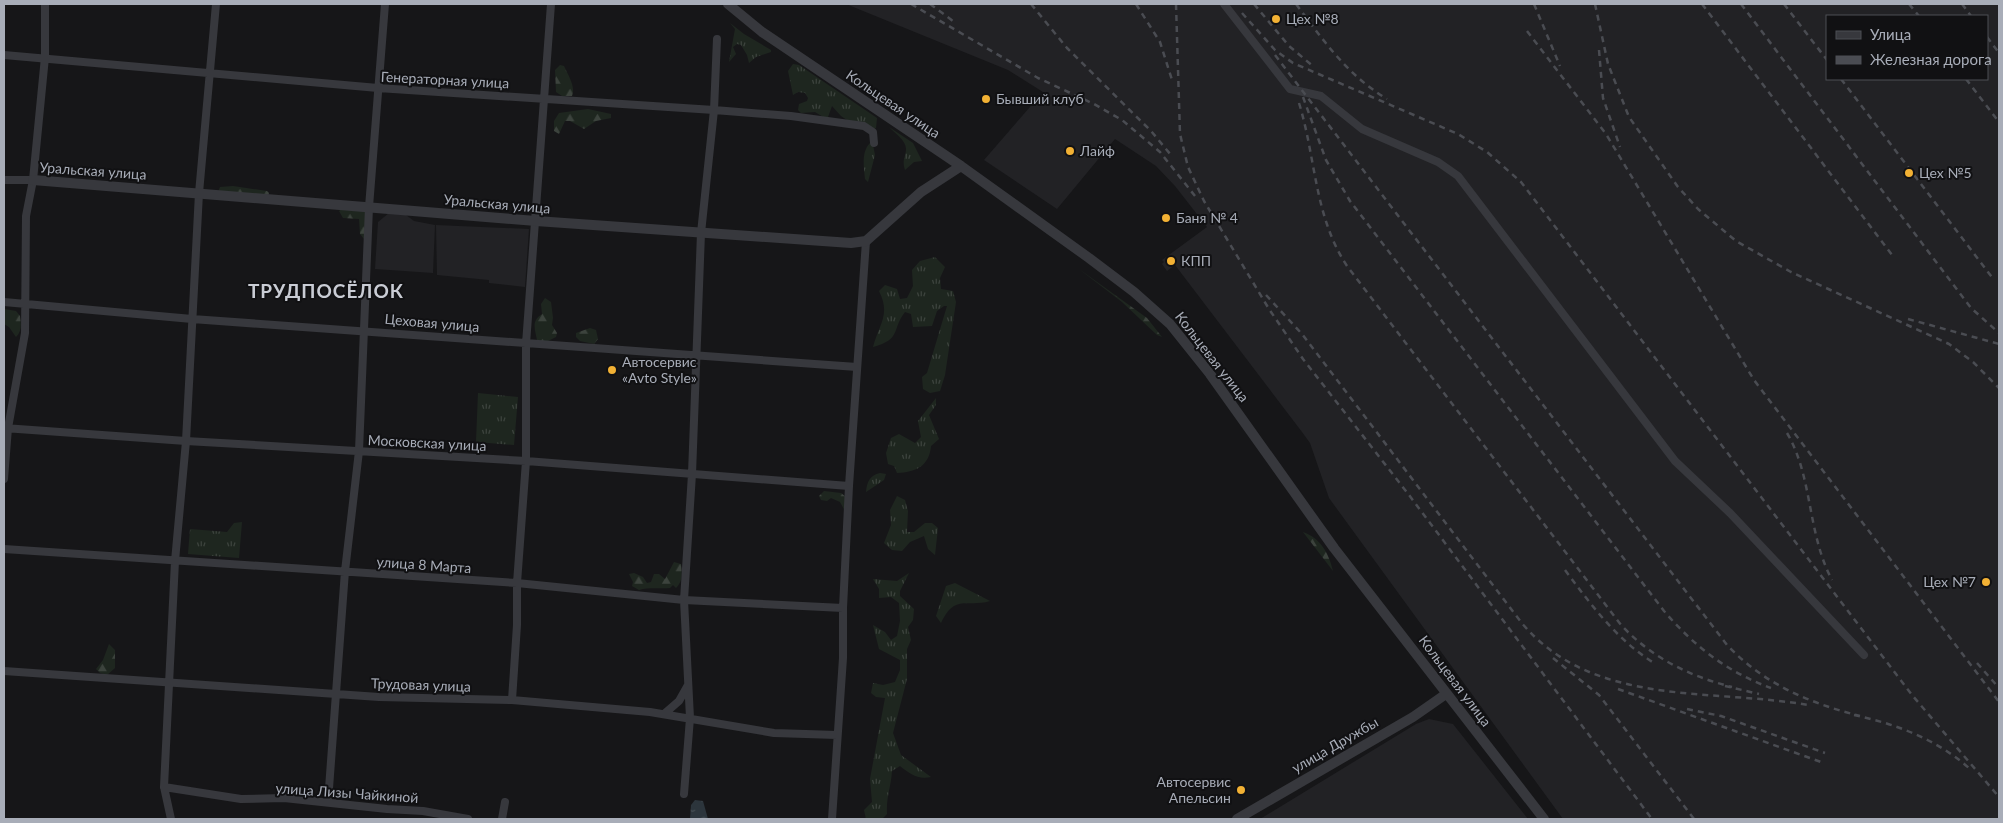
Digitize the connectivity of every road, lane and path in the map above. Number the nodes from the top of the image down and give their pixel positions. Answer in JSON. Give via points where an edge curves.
{"nodes":[{"id":1,"x":44,"y":4,"type":"edge"},
{"id":2,"x":216,"y":4,"type":"edge"},
{"id":3,"x":386,"y":4,"type":"edge"},
{"id":4,"x":551,"y":4,"type":"edge"},
{"id":5,"x":728,"y":4,"type":"edge"},
{"id":6,"x":1224,"y":4,"type":"edge"},
{"id":7,"x":717,"y":38,"type":"dead end"},
{"id":8,"x":4,"y":55,"type":"edge"},
{"id":9,"x":45,"y":57,"type":"junction"},
{"id":10,"x":208,"y":72,"type":"junction"},
{"id":11,"x":378,"y":88,"type":"junction"},
{"id":12,"x":546,"y":98,"type":"junction"},
{"id":13,"x":714,"y":110,"type":"junction"},
{"id":14,"x":874,"y":143,"type":"dead end"},
{"id":15,"x":961,"y":166,"type":"junction"},
{"id":16,"x":4,"y":180,"type":"edge"},
{"id":17,"x":33,"y":180,"type":"junction"},
{"id":18,"x":199,"y":193,"type":"junction"},
{"id":19,"x":369,"y":207,"type":"junction"},
{"id":20,"x":536,"y":222,"type":"junction"},
{"id":21,"x":701,"y":233,"type":"junction"},
{"id":22,"x":866,"y":241,"type":"junction"},
{"id":23,"x":4,"y":302,"type":"edge"},
{"id":24,"x":25,"y":305,"type":"junction"},
{"id":25,"x":192,"y":319,"type":"junction"},
{"id":26,"x":362,"y":330,"type":"junction"},
{"id":27,"x":526,"y":344,"type":"junction"},
{"id":28,"x":696,"y":355,"type":"junction"},
{"id":29,"x":858,"y":367,"type":"junction"},
{"id":30,"x":6,"y":428,"type":"edge"},
{"id":31,"x":186,"y":441,"type":"junction"},
{"id":32,"x":358,"y":451,"type":"junction"},
{"id":33,"x":526,"y":461,"type":"junction"},
{"id":34,"x":692,"y":474,"type":"junction"},
{"id":35,"x":4,"y":478,"type":"edge"},
{"id":36,"x":849,"y":486,"type":"junction"},
{"id":37,"x":4,"y":549,"type":"edge"},
{"id":38,"x":174,"y":561,"type":"junction"},
{"id":39,"x":346,"y":570,"type":"junction"},
{"id":40,"x":517,"y":583,"type":"junction"},
{"id":41,"x":684,"y":600,"type":"junction"},
{"id":42,"x":843,"y":608,"type":"junction"},
{"id":43,"x":1864,"y":656,"type":"dead end"},
{"id":44,"x":4,"y":671,"type":"edge"},
{"id":45,"x":170,"y":682,"type":"junction"},
{"id":46,"x":688,"y":686,"type":"junction"},
{"id":47,"x":338,"y":694,"type":"junction"},
{"id":48,"x":1446,"y":694,"type":"junction"},
{"id":49,"x":512,"y":700,"type":"junction"},
{"id":50,"x":664,"y":714,"type":"junction"},
{"id":51,"x":690,"y":718,"type":"junction"},
{"id":52,"x":837,"y":735,"type":"junction"},
{"id":53,"x":164,"y":787,"type":"junction"},
{"id":54,"x":684,"y":794,"type":"dead end"},
{"id":55,"x":328,"y":802,"type":"junction"},
{"id":56,"x":505,"y":802,"type":"dead end"},
{"id":57,"x":171,"y":819,"type":"edge"},
{"id":58,"x":468,"y":819,"type":"edge"},
{"id":59,"x":502,"y":819,"type":"edge"},
{"id":60,"x":832,"y":819,"type":"edge"},
{"id":61,"x":1237,"y":819,"type":"edge"},
{"id":62,"x":1544,"y":819,"type":"edge"}],
"edges":[{"from":1,"to":9,"type":"street"},
{"from":2,"to":10,"type":"street"},
{"from":3,"to":11,"type":"street"},
{"from":4,"to":12,"type":"street"},
{"from":5,"to":15,"type":"street","name":"Кольцевая улица","via":[[762,32]]},
{"from":6,"to":43,"type":"street","via":[[1290,89],[1321,96],[1362,129],[1438,162],[1458,176],[1675,461],[1730,512]]},
{"from":7,"to":13,"type":"street"},
{"from":8,"to":9,"type":"street","name":"Генераторная улица"},
{"from":9,"to":10,"type":"street","name":"Генераторная улица"},
{"from":9,"to":17,"type":"street"},
{"from":10,"to":11,"type":"street","name":"Генераторная улица"},
{"from":10,"to":18,"type":"street"},
{"from":11,"to":12,"type":"street","name":"Генераторная улица"},
{"from":11,"to":19,"type":"street"},
{"from":12,"to":13,"type":"street","name":"Генераторная улица"},
{"from":12,"to":20,"type":"street"},
{"from":13,"to":14,"type":"street","name":"Генераторная улица","via":[[864,126],[872,132]]},
{"from":13,"to":21,"type":"street"},
{"from":15,"to":22,"type":"street","via":[[921,192]]},
{"from":15,"to":48,"type":"street","name":"Кольцевая улица","via":[[1112,274],[1170,324],[1205,366],[1318,527]]},
{"from":16,"to":17,"type":"street","name":"Уральская улица"},
{"from":17,"to":18,"type":"street","name":"Уральская улица"},
{"from":17,"to":24,"type":"street","via":[[26,216]]},
{"from":18,"to":19,"type":"street","name":"Уральская улица"},
{"from":18,"to":25,"type":"street"},
{"from":19,"to":20,"type":"street","name":"Уральская улица"},
{"from":19,"to":26,"type":"street"},
{"from":20,"to":21,"type":"street","name":"Уральская улица"},
{"from":20,"to":27,"type":"street"},
{"from":21,"to":22,"type":"street","name":"Уральская улица","via":[[851,243]]},
{"from":21,"to":28,"type":"street"},
{"from":22,"to":29,"type":"street"},
{"from":23,"to":24,"type":"street","name":"Цеховая улица"},
{"from":24,"to":25,"type":"street","name":"Цеховая улица"},
{"from":24,"to":30,"type":"street","via":[[24,342]]},
{"from":25,"to":26,"type":"street","name":"Цеховая улица"},
{"from":25,"to":31,"type":"street"},
{"from":26,"to":27,"type":"street","name":"Цеховая улица"},
{"from":26,"to":32,"type":"street"},
{"from":27,"to":28,"type":"street","name":"Цеховая улица"},
{"from":27,"to":33,"type":"street"},
{"from":28,"to":29,"type":"street","name":"Цеховая улица"},
{"from":28,"to":34,"type":"street"},
{"from":29,"to":36,"type":"street"},
{"from":30,"to":31,"type":"street","name":"Московская улица"},
{"from":30,"to":35,"type":"street"},
{"from":31,"to":32,"type":"street","name":"Московская улица"},
{"from":31,"to":38,"type":"street"},
{"from":32,"to":33,"type":"street","name":"Московская улица"},
{"from":32,"to":39,"type":"street"},
{"from":33,"to":34,"type":"street","name":"Московская улица"},
{"from":33,"to":40,"type":"street"},
{"from":34,"to":36,"type":"street","name":"Московская улица"},
{"from":34,"to":41,"type":"street"},
{"from":36,"to":42,"type":"street"},
{"from":37,"to":38,"type":"street","name":"улица 8 Марта"},
{"from":38,"to":39,"type":"street","name":"улица 8 Марта"},
{"from":38,"to":45,"type":"street"},
{"from":39,"to":40,"type":"street","name":"улица 8 Марта"},
{"from":39,"to":47,"type":"street"},
{"from":40,"to":41,"type":"street","name":"улица 8 Марта"},
{"from":40,"to":49,"type":"street"},
{"from":41,"to":42,"type":"street","name":"улица 8 Марта"},
{"from":41,"to":46,"type":"street"},
{"from":42,"to":52,"type":"street"},
{"from":44,"to":45,"type":"street","name":"Трудовая улица"},
{"from":45,"to":47,"type":"street","name":"Трудовая улица"},
{"from":45,"to":53,"type":"street"},
{"from":46,"to":50,"type":"street","via":[[679,701]]},
{"from":46,"to":51,"type":"street"},
{"from":47,"to":49,"type":"street","name":"Трудовая улица"},
{"from":47,"to":55,"type":"street"},
{"from":48,"to":61,"type":"street","name":"улица Дружбы","via":[[1413,717]]},
{"from":48,"to":62,"type":"street","name":"Кольцевая улица"},
{"from":49,"to":50,"type":"street","name":"Трудовая улица"},
{"from":50,"to":51,"type":"street","name":"Трудовая улица"},
{"from":51,"to":52,"type":"street","name":"Трудовая улица","via":[[774,733]]},
{"from":51,"to":54,"type":"street"},
{"from":52,"to":60,"type":"street"},
{"from":53,"to":55,"type":"street","name":"улица Лизы Чайкиной","via":[[241,799]]},
{"from":53,"to":57,"type":"street"},
{"from":55,"to":58,"type":"street","name":"улица Лизы Чайкиной","via":[[423,811]]},
{"from":56,"to":59,"type":"street"}]}
